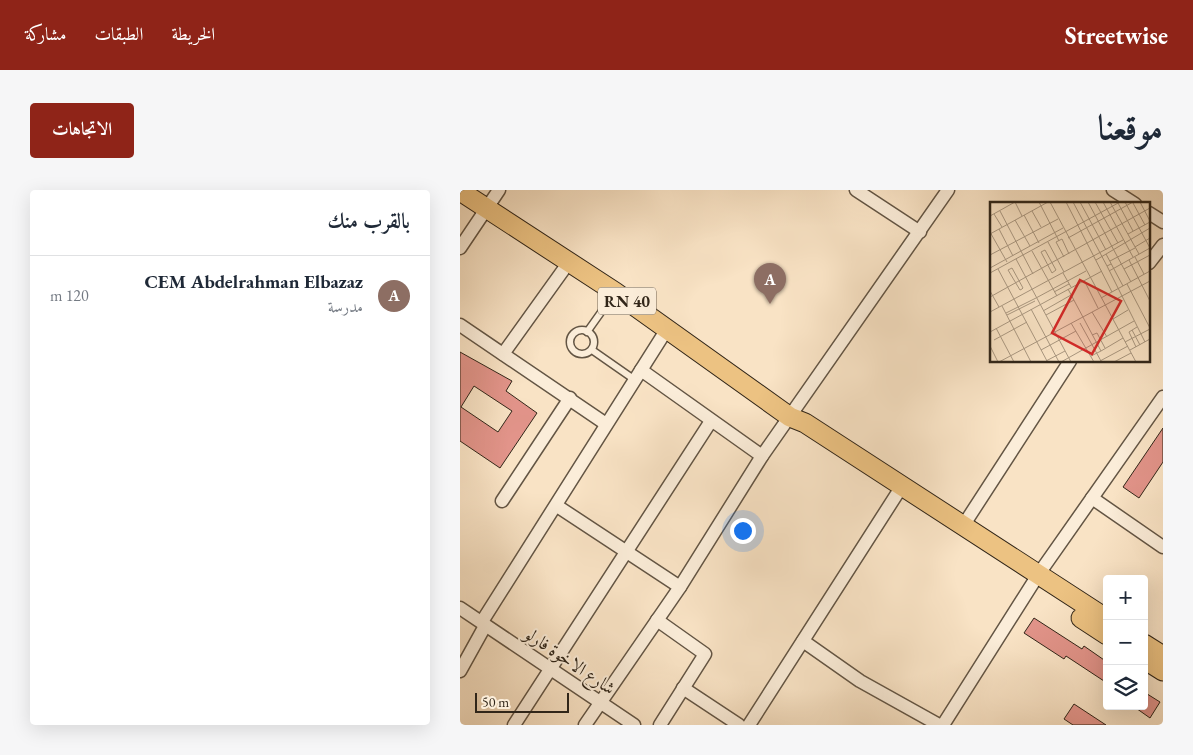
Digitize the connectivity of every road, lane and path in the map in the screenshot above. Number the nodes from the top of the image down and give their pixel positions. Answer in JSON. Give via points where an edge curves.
{"nodes":[{"id":1,"x":498,"y":190,"type":"edge"},
{"id":2,"x":856,"y":190,"type":"edge"},
{"id":3,"x":948,"y":190,"type":"edge"},
{"id":4,"x":1113,"y":190,"type":"edge"},
{"id":5,"x":460,"y":191,"type":"edge"},
{"id":6,"x":1132,"y":202,"type":"edge"},
{"id":7,"x":486,"y":209,"type":"junction"},
{"id":8,"x":1150,"y":214,"type":"edge"},
{"id":9,"x":1163,"y":222,"type":"edge"},
{"id":10,"x":920,"y":232,"type":"junction"},
{"id":11,"x":1163,"y":245,"type":"edge"},
{"id":12,"x":460,"y":248,"type":"edge"},
{"id":13,"x":569,"y":262,"type":"junction"},
{"id":14,"x":1150,"y":262,"type":"edge"},
{"id":15,"x":615,"y":292,"type":"junction"},
{"id":16,"x":460,"y":325,"type":"edge"},
{"id":17,"x":667,"y":329,"type":"junction"},
{"id":18,"x":587,"y":332,"type":"junction"},
{"id":19,"x":592,"y":350,"type":"junction"},
{"id":20,"x":503,"y":354,"type":"junction"},
{"id":21,"x":1069,"y":362,"type":"edge"},
{"id":22,"x":638,"y":375,"type":"junction"},
{"id":23,"x":1163,"y":397,"type":"edge"},
{"id":24,"x":570,"y":398,"type":"junction"},
{"id":25,"x":790,"y":417,"type":"junction"},
{"id":26,"x":711,"y":421,"type":"junction"},
{"id":27,"x":606,"y":424,"type":"junction"},
{"id":28,"x":762,"y":456,"type":"junction"},
{"id":29,"x":900,"y":490,"type":"junction"},
{"id":30,"x":1092,"y":498,"type":"junction"},
{"id":31,"x":502,"y":502,"type":"dead end"},
{"id":32,"x":557,"y":506,"type":"junction"},
{"id":33,"x":963,"y":526,"type":"junction"},
{"id":34,"x":1163,"y":547,"type":"edge"},
{"id":35,"x":626,"y":551,"type":"junction"},
{"id":36,"x":1034,"y":580,"type":"junction"},
{"id":37,"x":680,"y":587,"type":"junction"},
{"id":38,"x":460,"y":608,"type":"edge"},
{"id":39,"x":1103,"y":617,"type":"edge"},
{"id":40,"x":657,"y":620,"type":"junction"},
{"id":41,"x":486,"y":626,"type":"junction"},
{"id":42,"x":1103,"y":632,"type":"edge"},
{"id":43,"x":803,"y":641,"type":"junction"},
{"id":44,"x":1148,"y":647,"type":"edge"},
{"id":45,"x":1163,"y":656,"type":"edge"},
{"id":46,"x":1148,"y":662,"type":"edge"},
{"id":47,"x":550,"y":668,"type":"junction"},
{"id":48,"x":460,"y":671,"type":"edge"},
{"id":49,"x":1163,"y":671,"type":"edge"},
{"id":50,"x":683,"y":688,"type":"junction"},
{"id":51,"x":600,"y":702,"type":"junction"},
{"id":52,"x":514,"y":725,"type":"edge"},
{"id":53,"x":585,"y":725,"type":"edge"},
{"id":54,"x":634,"y":725,"type":"edge"},
{"id":55,"x":660,"y":725,"type":"edge"},
{"id":56,"x":739,"y":725,"type":"edge"},
{"id":57,"x":749,"y":725,"type":"edge"},
{"id":58,"x":939,"y":725,"type":"edge"},
{"id":59,"x":943,"y":725,"type":"edge"}],
"edges":[{"from":1,"to":7,"type":"street"},
{"from":2,"to":10,"type":"street"},
{"from":3,"to":10,"type":"street"},
{"from":4,"to":6,"type":"street"},
{"from":5,"to":7,"type":"main road","number":"RN 40"},
{"from":7,"to":12,"type":"street"},
{"from":7,"to":13,"type":"main road","number":"RN 40"},
{"from":8,"to":9,"type":"street"},
{"from":10,"to":25,"type":"street"},
{"from":11,"to":14,"type":"street"},
{"from":13,"to":15,"type":"main road","number":"RN 40"},
{"from":13,"to":20,"type":"street"},
{"from":15,"to":17,"type":"main road","number":"RN 40"},
{"from":15,"to":18,"type":"lane"},
{"from":16,"to":20,"type":"street"},
{"from":17,"to":22,"type":"street"},
{"from":17,"to":25,"type":"main road","number":"RN 40"},
{"from":18,"to":19,"type":"lane","via":[[594,338]]},
{"from":18,"to":19,"type":"lane","via":[[574,333],[570,344],[577,354]]},
{"from":19,"to":22,"type":"lane"},
{"from":20,"to":24,"type":"street"},
{"from":21,"to":33,"type":"street"},
{"from":22,"to":26,"type":"street"},
{"from":22,"to":27,"type":"street"},
{"from":23,"to":30,"type":"street"},
{"from":24,"to":27,"type":"street"},
{"from":24,"to":31,"type":"street"},
{"from":25,"to":28,"type":"street"},
{"from":25,"to":29,"type":"main road","number":"RN 40","via":[[805,422]]},
{"from":26,"to":28,"type":"street"},
{"from":26,"to":35,"type":"street"},
{"from":27,"to":32,"type":"street"},
{"from":28,"to":37,"type":"street"},
{"from":29,"to":33,"type":"main road","number":"RN 40"},
{"from":29,"to":36,"type":"main road","number":"RN 40"},
{"from":29,"to":43,"type":"street"},
{"from":30,"to":34,"type":"street"},
{"from":30,"to":36,"type":"street"},
{"from":32,"to":35,"type":"street"},
{"from":32,"to":41,"type":"street","via":[[483,620]]},
{"from":33,"to":36,"type":"main road","number":"RN 40"},
{"from":35,"to":37,"type":"street"},
{"from":35,"to":47,"type":"street"},
{"from":36,"to":39,"type":"main road","number":"RN 40"},
{"from":36,"to":42,"type":"main road","number":"RN 40"},
{"from":36,"to":59,"type":"street"},
{"from":37,"to":40,"type":"street"},
{"from":38,"to":41,"type":"street","name":"شارع الاخوة فارلو"},
{"from":40,"to":50,"type":"street","via":[[705,654]]},
{"from":40,"to":51,"type":"street"},
{"from":41,"to":47,"type":"street","name":"شارع الاخوة فارلو"},
{"from":41,"to":48,"type":"street"},
{"from":43,"to":57,"type":"street"},
{"from":43,"to":58,"type":"street","via":[[860,681]]},
{"from":44,"to":45,"type":"main road"},
{"from":46,"to":49,"type":"main road"},
{"from":47,"to":51,"type":"street","name":"شارع الاخوة فارلو"},
{"from":47,"to":52,"type":"street"},
{"from":50,"to":55,"type":"street"},
{"from":50,"to":56,"type":"street"},
{"from":51,"to":53,"type":"street"},
{"from":51,"to":54,"type":"street","name":"شارع الاخوة فارلو"}]}
